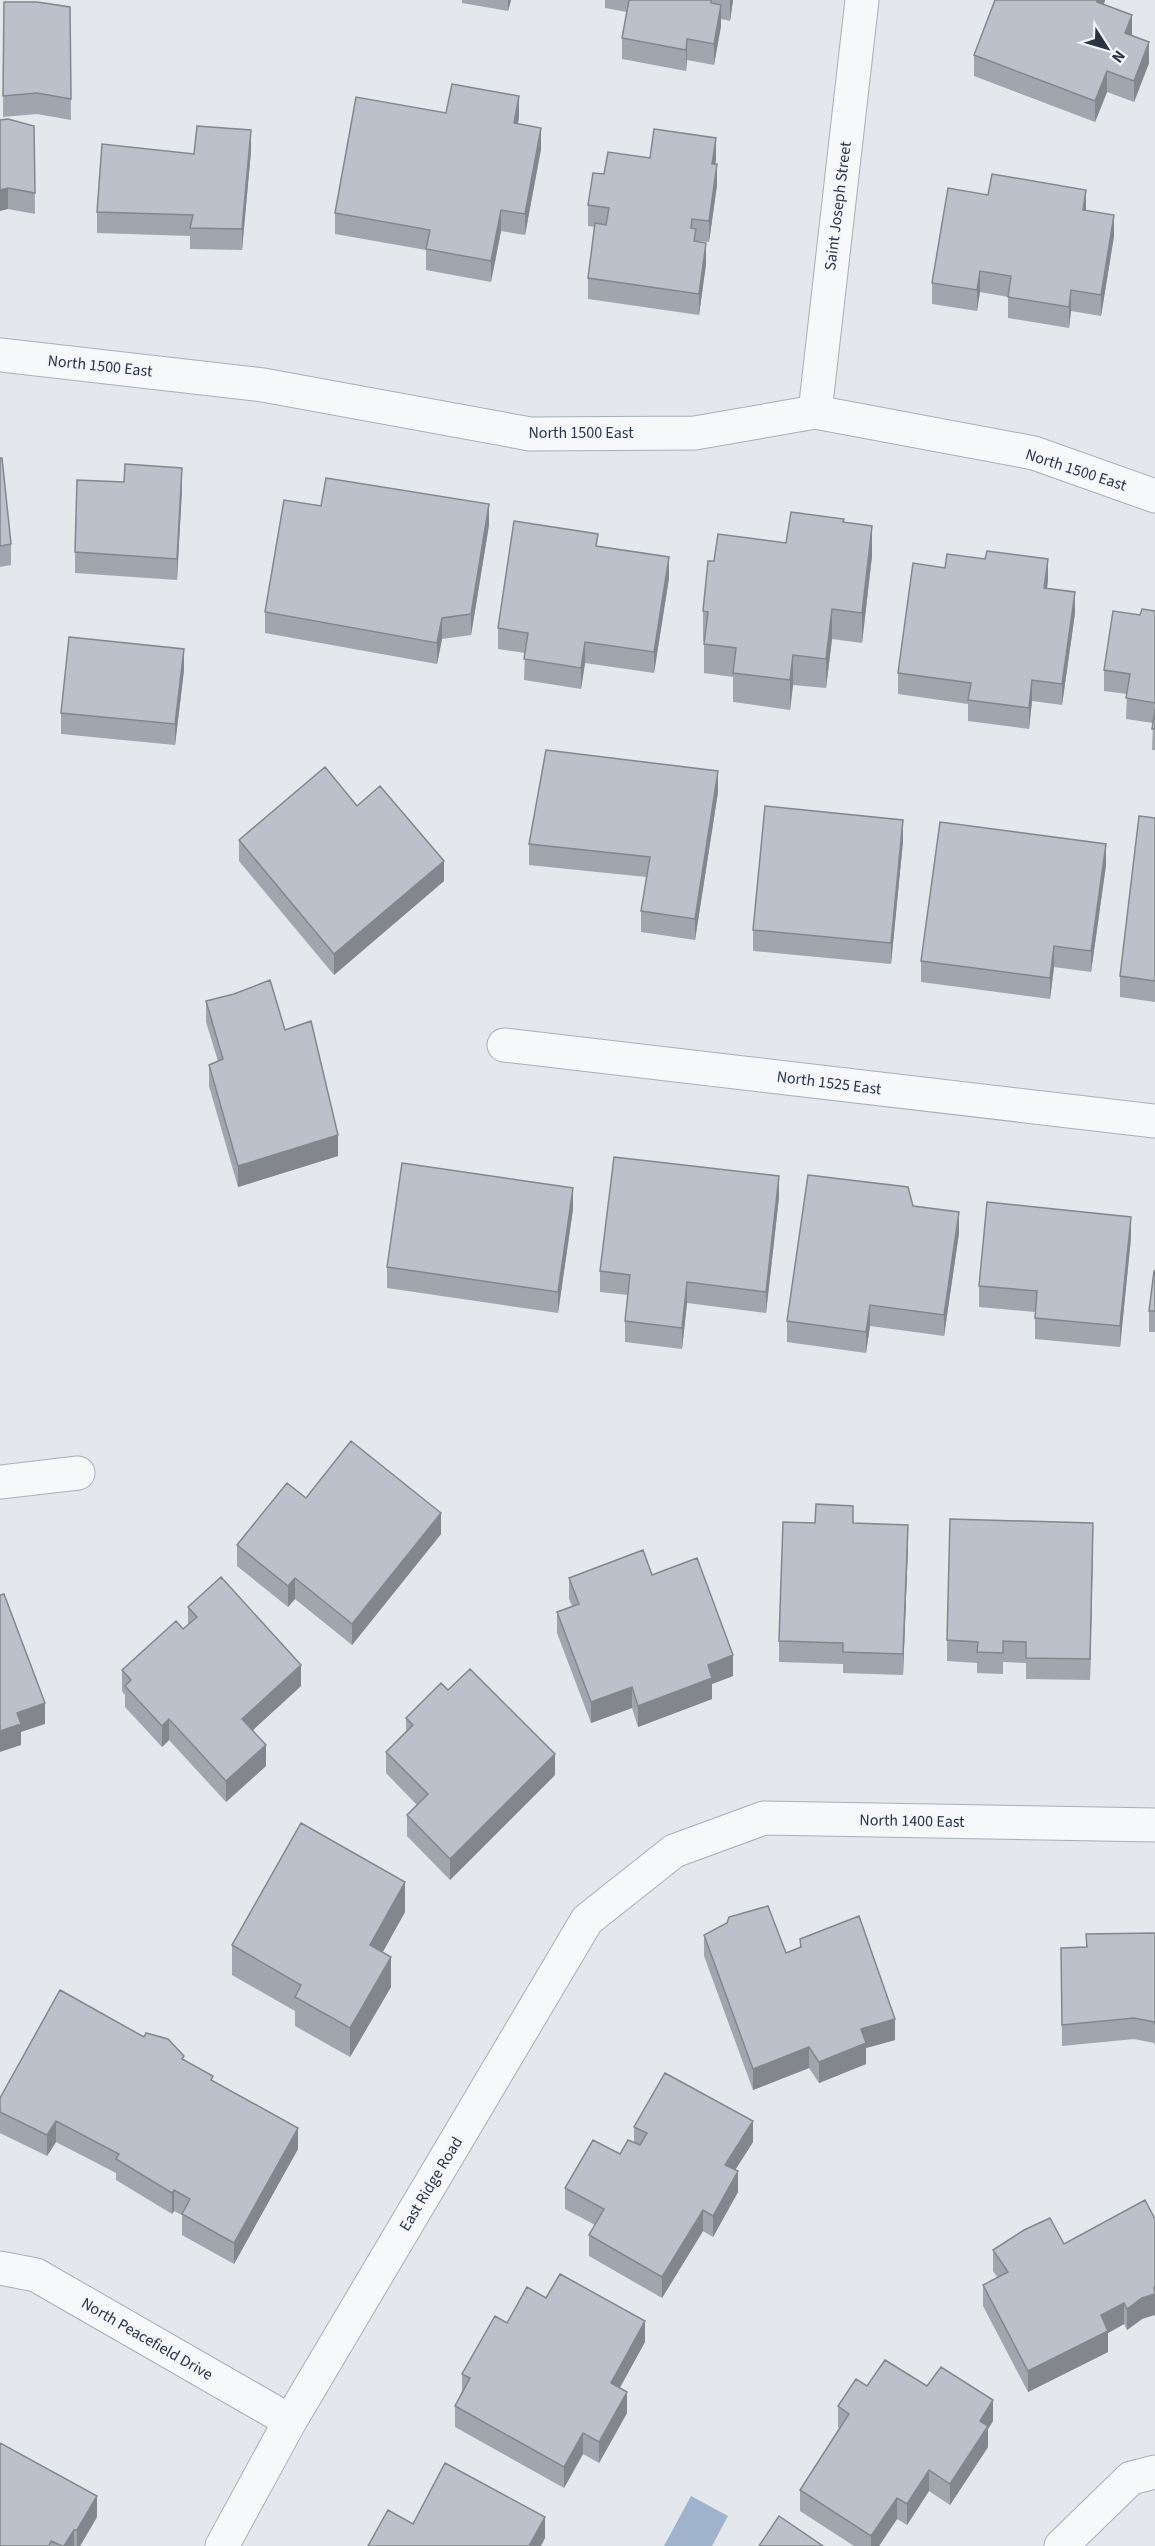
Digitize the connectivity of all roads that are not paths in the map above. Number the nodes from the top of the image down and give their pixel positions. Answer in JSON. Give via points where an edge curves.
{"nodes":[{"id":1,"x":862,"y":0,"type":"edge"},
{"id":2,"x":0,"y":355,"type":"edge"},
{"id":3,"x":815,"y":412,"type":"junction"},
{"id":4,"x":1155,"y":496,"type":"edge"},
{"id":5,"x":504,"y":1045,"type":"dead end"},
{"id":6,"x":1155,"y":1121,"type":"edge"},
{"id":7,"x":78,"y":1473,"type":"dead end"},
{"id":8,"x":0,"y":1482,"type":"edge"},
{"id":9,"x":1155,"y":1824,"type":"edge"},
{"id":10,"x":674,"y":1851,"type":"joint"},
{"id":11,"x":0,"y":2268,"type":"edge"},
{"id":12,"x":290,"y":2421,"type":"junction"},
{"id":13,"x":1143,"y":2475,"type":"edge"},
{"id":14,"x":222,"y":2546,"type":"edge"},
{"id":15,"x":1061,"y":2546,"type":"edge"}],
"edges":[{"from":1,"to":3,"type":"street","name":"Saint Joseph Street"},
{"from":2,"to":3,"type":"street","name":"North 1500 East","via":[[263,385],[530,434],[695,433]]},
{"from":3,"to":4,"type":"street","name":"North 1500 East","via":[[1034,453]]},
{"from":5,"to":6,"type":"street","name":"North 1525 East"},
{"from":7,"to":8,"type":"street"},
{"from":9,"to":10,"type":"street","name":"North 1400 East","via":[[764,1818]]},
{"from":10,"to":12,"type":"street","name":"East Ridge Road","via":[[587,1920]]},
{"from":11,"to":12,"type":"street","name":"North Peacefield Drive","via":[[36,2275]]},
{"from":12,"to":14,"type":"street","name":"East Ridge Road"},
{"from":13,"to":15,"type":"street"}]}
